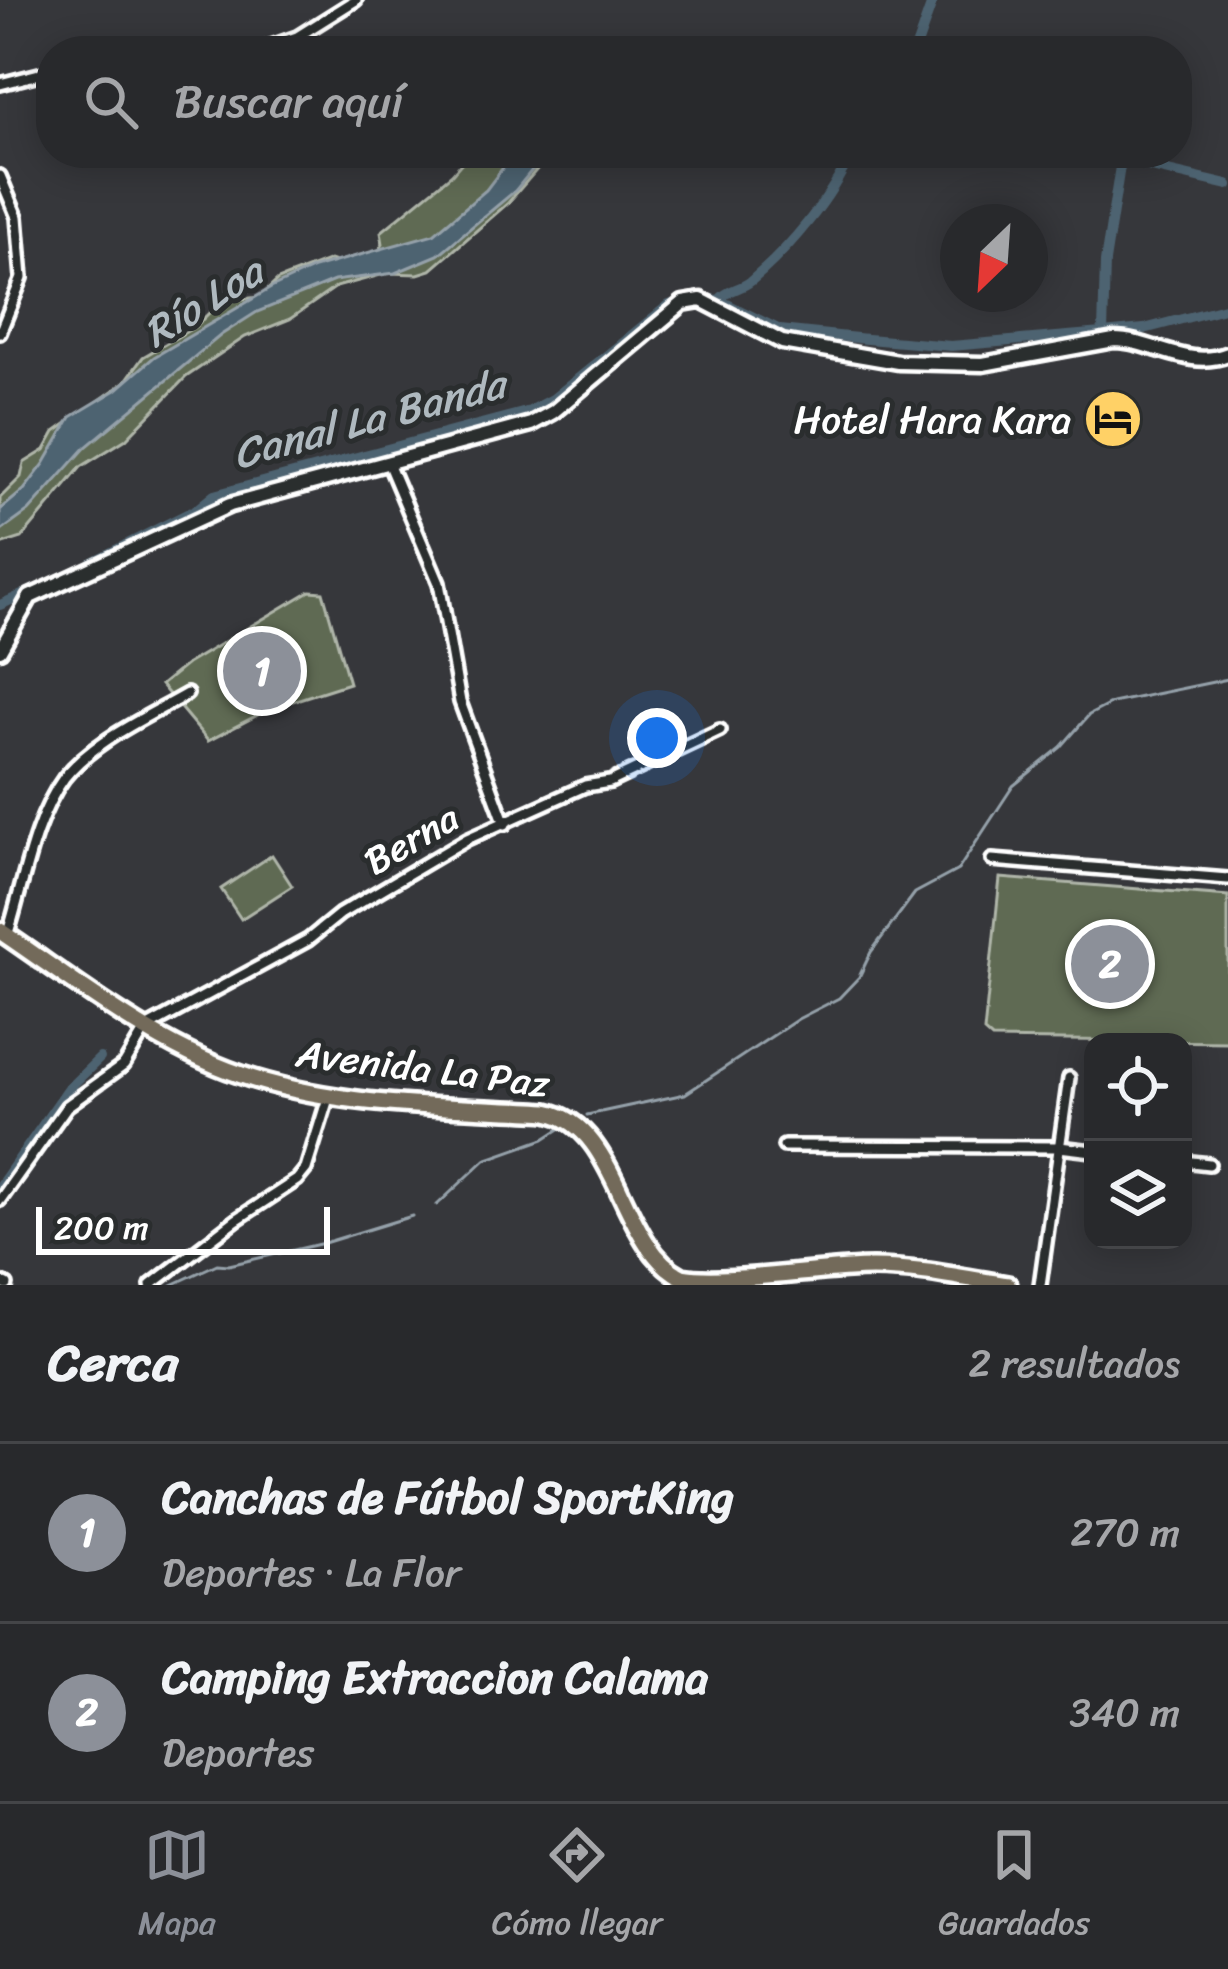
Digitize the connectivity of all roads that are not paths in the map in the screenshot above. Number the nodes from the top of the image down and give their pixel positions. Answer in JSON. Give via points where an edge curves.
{"nodes":[{"id":1,"x":356,"y":0,"type":"edge"},
{"id":2,"x":299,"y":36,"type":"edge"},
{"id":3,"x":36,"y":74,"type":"edge"},
{"id":4,"x":0,"y":84,"type":"edge"},
{"id":5,"x":0,"y":176,"type":"edge"},
{"id":6,"x":0,"y":333,"type":"edge"},
{"id":7,"x":1228,"y":354,"type":"edge"},
{"id":8,"x":388,"y":465,"type":"junction"},
{"id":9,"x":0,"y":650,"type":"edge"},
{"id":10,"x":187,"y":694,"type":"dead end"},
{"id":11,"x":720,"y":730,"type":"dead end"},
{"id":12,"x":505,"y":824,"type":"junction"},
{"id":13,"x":992,"y":860,"type":"dead end"},
{"id":14,"x":1228,"y":879,"type":"edge"},
{"id":15,"x":3,"y":934,"type":"edge"},
{"id":16,"x":146,"y":1028,"type":"junction"},
{"id":17,"x":1070,"y":1078,"type":"dead end"},
{"id":18,"x":329,"y":1095,"type":"junction"},
{"id":19,"x":784,"y":1146,"type":"dead end"},
{"id":20,"x":1059,"y":1147,"type":"junction"},
{"id":21,"x":1084,"y":1150,"type":"edge"},
{"id":22,"x":1192,"y":1162,"type":"edge"},
{"id":23,"x":1209,"y":1164,"type":"dead end"},
{"id":24,"x":0,"y":1200,"type":"edge"},
{"id":25,"x":151,"y":1285,"type":"edge"},
{"id":26,"x":1008,"y":1285,"type":"edge"},
{"id":27,"x":1040,"y":1285,"type":"edge"}],
"edges":[{"from":1,"to":2,"type":"street"},
{"from":3,"to":4,"type":"street"},
{"from":5,"to":6,"type":"street","via":[[17,217],[22,278]]},
{"from":7,"to":8,"type":"street","via":[[1198,359],[1114,340],[983,364],[898,362],[782,342],[701,300],[683,303],[542,418]]},
{"from":8,"to":9,"type":"street","via":[[230,506],[30,597]]},
{"from":8,"to":12,"type":"street","via":[[439,583],[460,702]]},
{"from":10,"to":15,"type":"street","via":[[65,777],[44,813]]},
{"from":11,"to":12,"type":"street","name":"Berna"},
{"from":12,"to":16,"type":"street","name":"Berna","via":[[466,839],[308,940]]},
{"from":13,"to":14,"type":"street"},
{"from":15,"to":16,"type":"main road","name":"Avenida La Paz"},
{"from":16,"to":18,"type":"main road","name":"Avenida La Paz","via":[[254,1079]]},
{"from":16,"to":24,"type":"street","via":[[124,1065],[67,1106]]},
{"from":17,"to":20,"type":"street"},
{"from":18,"to":25,"type":"street","via":[[297,1180]]},
{"from":18,"to":26,"type":"main road","name":"Avenida La Paz","via":[[564,1117],[588,1138],[657,1257],[691,1281],[872,1268]]},
{"from":19,"to":20,"type":"street"},
{"from":20,"to":21,"type":"street"},
{"from":20,"to":27,"type":"street"},
{"from":22,"to":23,"type":"street"}]}
